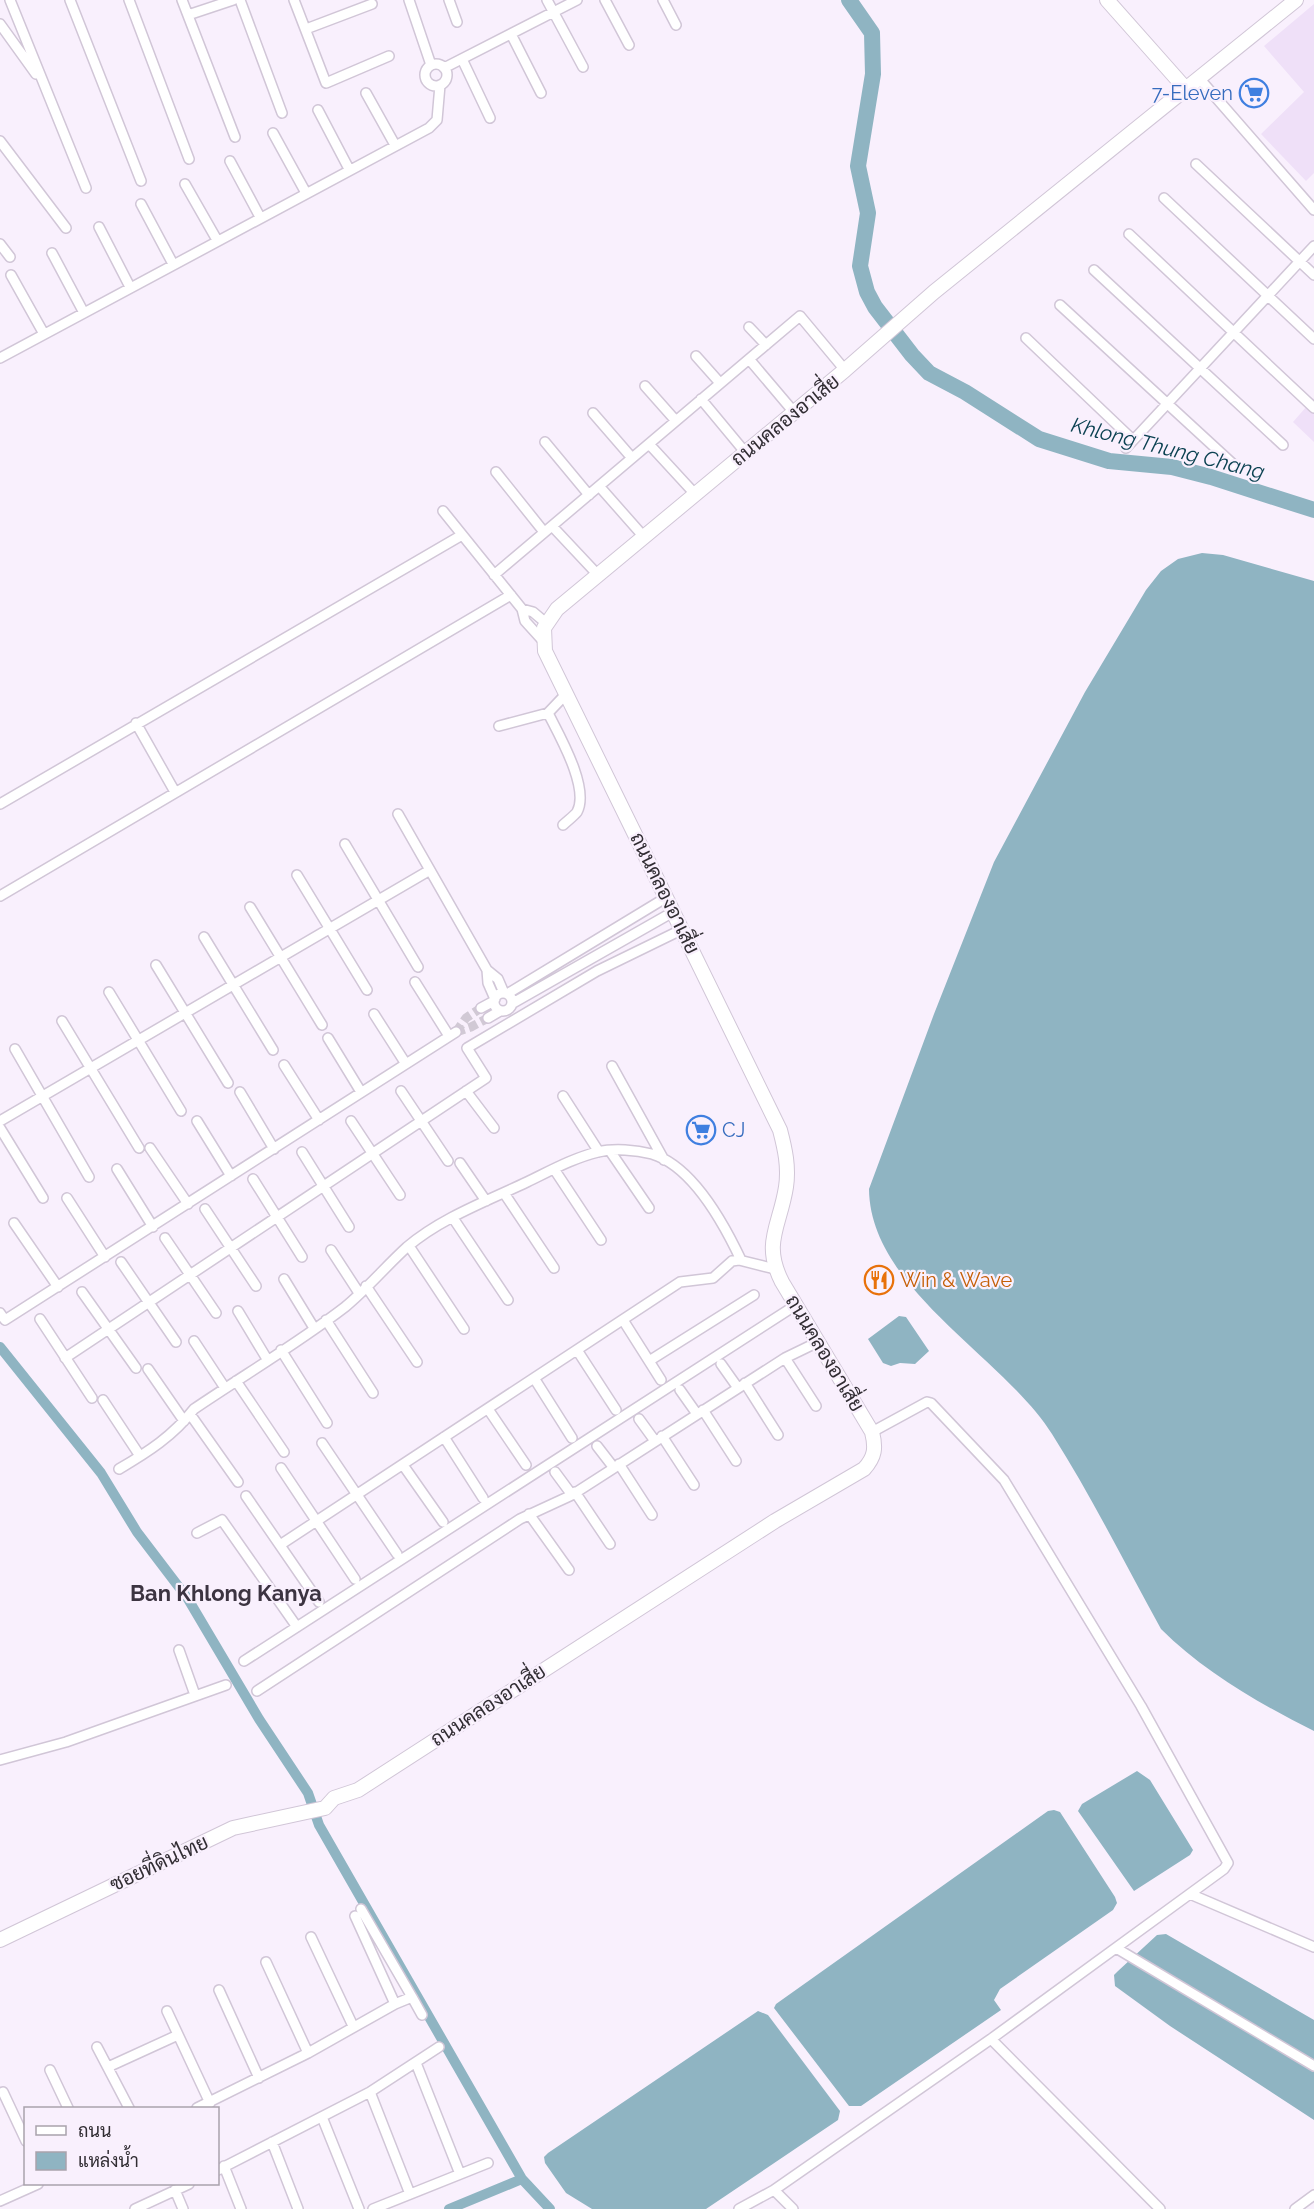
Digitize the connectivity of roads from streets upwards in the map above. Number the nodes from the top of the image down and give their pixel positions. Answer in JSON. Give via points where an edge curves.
{"nodes":[{"id":1,"x":10,"y":0,"type":"edge"},
{"id":2,"x":70,"y":0,"type":"edge"},
{"id":3,"x":129,"y":0,"type":"edge"},
{"id":4,"x":182,"y":0,"type":"edge"},
{"id":5,"x":233,"y":0,"type":"edge"},
{"id":6,"x":240,"y":0,"type":"edge"},
{"id":7,"x":294,"y":0,"type":"edge"},
{"id":8,"x":409,"y":0,"type":"edge"},
{"id":9,"x":449,"y":0,"type":"edge"},
{"id":10,"x":547,"y":0,"type":"edge"},
{"id":11,"x":578,"y":0,"type":"edge"},
{"id":12,"x":605,"y":0,"type":"edge"},
{"id":13,"x":663,"y":0,"type":"edge"},
{"id":14,"x":1107,"y":0,"type":"edge"},
{"id":15,"x":1296,"y":0,"type":"edge"},
{"id":16,"x":372,"y":4,"type":"dead end"},
{"id":17,"x":554,"y":12,"type":"junction"},
{"id":18,"x":188,"y":15,"type":"junction"},
{"id":19,"x":457,"y":22,"type":"dead end"},
{"id":20,"x":0,"y":24,"type":"edge"},
{"id":21,"x":676,"y":25,"type":"dead end"},
{"id":22,"x":306,"y":29,"type":"junction"},
{"id":23,"x":511,"y":34,"type":"junction"},
{"id":24,"x":629,"y":45,"type":"dead end"},
{"id":25,"x":389,"y":56,"type":"dead end"},
{"id":26,"x":462,"y":59,"type":"junction"},
{"id":27,"x":431,"y":65,"type":"junction"},
{"id":28,"x":583,"y":67,"type":"dead end"},
{"id":29,"x":444,"y":68,"type":"junction"},
{"id":30,"x":1198,"y":77,"type":"junction"},
{"id":31,"x":45,"y":86,"type":"junction"},
{"id":32,"x":440,"y":86,"type":"junction"},
{"id":33,"x":1185,"y":88,"type":"junction"},
{"id":34,"x":366,"y":93,"type":"dead end"},
{"id":35,"x":541,"y":93,"type":"dead end"},
{"id":36,"x":318,"y":110,"type":"dead end"},
{"id":37,"x":282,"y":113,"type":"dead end"},
{"id":38,"x":490,"y":118,"type":"dead end"},
{"id":39,"x":273,"y":133,"type":"dead end"},
{"id":40,"x":235,"y":137,"type":"dead end"},
{"id":41,"x":0,"y":141,"type":"edge"},
{"id":42,"x":395,"y":145,"type":"junction"},
{"id":43,"x":189,"y":159,"type":"dead end"},
{"id":44,"x":230,"y":161,"type":"dead end"},
{"id":45,"x":1196,"y":164,"type":"dead end"},
{"id":46,"x":349,"y":169,"type":"junction"},
{"id":47,"x":141,"y":181,"type":"dead end"},
{"id":48,"x":185,"y":184,"type":"dead end"},
{"id":49,"x":86,"y":188,"type":"dead end"},
{"id":50,"x":306,"y":193,"type":"junction"},
{"id":51,"x":1164,"y":198,"type":"dead end"},
{"id":52,"x":141,"y":204,"type":"dead end"},
{"id":53,"x":1314,"y":210,"type":"edge"},
{"id":54,"x":260,"y":217,"type":"junction"},
{"id":55,"x":99,"y":227,"type":"dead end"},
{"id":56,"x":66,"y":228,"type":"dead end"},
{"id":57,"x":1129,"y":234,"type":"dead end"},
{"id":58,"x":218,"y":240,"type":"junction"},
{"id":59,"x":0,"y":244,"type":"edge"},
{"id":60,"x":1314,"y":246,"type":"edge"},
{"id":61,"x":52,"y":252,"type":"dead end"},
{"id":62,"x":10,"y":257,"type":"dead end"},
{"id":63,"x":1299,"y":261,"type":"junction"},
{"id":64,"x":173,"y":264,"type":"junction"},
{"id":65,"x":1094,"y":270,"type":"dead end"},
{"id":66,"x":11,"y":275,"type":"dead end"},
{"id":67,"x":1314,"y":275,"type":"edge"},
{"id":68,"x":130,"y":287,"type":"junction"},
{"id":69,"x":1268,"y":296,"type":"junction"},
{"id":70,"x":1060,"y":305,"type":"dead end"},
{"id":71,"x":84,"y":313,"type":"junction"},
{"id":72,"x":749,"y":327,"type":"dead end"},
{"id":73,"x":1234,"y":333,"type":"junction"},
{"id":74,"x":44,"y":334,"type":"junction"},
{"id":75,"x":1026,"y":338,"type":"dead end"},
{"id":76,"x":1314,"y":339,"type":"edge"},
{"id":77,"x":766,"y":345,"type":"junction"},
{"id":78,"x":696,"y":356,"type":"dead end"},
{"id":79,"x":0,"y":358,"type":"edge"},
{"id":80,"x":749,"y":359,"type":"junction"},
{"id":81,"x":1200,"y":368,"type":"junction"},
{"id":82,"x":845,"y":370,"type":"junction"},
{"id":83,"x":720,"y":383,"type":"junction"},
{"id":84,"x":645,"y":386,"type":"dead end"},
{"id":85,"x":701,"y":399,"type":"junction"},
{"id":86,"x":1167,"y":404,"type":"junction"},
{"id":87,"x":1314,"y":408,"type":"edge"},
{"id":88,"x":794,"y":411,"type":"junction"},
{"id":89,"x":593,"y":413,"type":"dead end"},
{"id":90,"x":676,"y":421,"type":"junction"},
{"id":91,"x":1133,"y":440,"type":"junction"},
{"id":92,"x":545,"y":442,"type":"dead end"},
{"id":93,"x":649,"y":444,"type":"junction"},
{"id":94,"x":1283,"y":445,"type":"dead end"},
{"id":95,"x":1126,"y":448,"type":"dead end"},
{"id":96,"x":745,"y":452,"type":"junction"},
{"id":97,"x":632,"y":458,"type":"junction"},
{"id":98,"x":1234,"y":465,"type":"dead end"},
{"id":99,"x":496,"y":472,"type":"dead end"},
{"id":100,"x":599,"y":486,"type":"junction"},
{"id":101,"x":696,"y":494,"type":"junction"},
{"id":102,"x":589,"y":495,"type":"junction"},
{"id":103,"x":442,"y":511,"type":"dead end"},
{"id":104,"x":548,"y":529,"type":"junction"},
{"id":105,"x":462,"y":535,"type":"junction"},
{"id":106,"x":644,"y":537,"type":"junction"},
{"id":107,"x":494,"y":575,"type":"junction"},
{"id":108,"x":598,"y":575,"type":"junction"},
{"id":109,"x":511,"y":595,"type":"junction"},
{"id":110,"x":522,"y":609,"type":"junction"},
{"id":111,"x":546,"y":623,"type":"junction"},
{"id":112,"x":544,"y":642,"type":"junction"},
{"id":113,"x":567,"y":693,"type":"junction"},
{"id":114,"x":548,"y":713,"type":"junction"},
{"id":115,"x":136,"y":723,"type":"junction"},
{"id":116,"x":499,"y":726,"type":"dead end"},
{"id":117,"x":175,"y":792,"type":"junction"},
{"id":118,"x":0,"y":804,"type":"edge"},
{"id":119,"x":398,"y":814,"type":"dead end"},
{"id":120,"x":563,"y":825,"type":"dead end"},
{"id":121,"x":345,"y":844,"type":"dead end"},
{"id":122,"x":430,"y":870,"type":"junction"},
{"id":123,"x":297,"y":875,"type":"dead end"},
{"id":124,"x":0,"y":896,"type":"edge"},
{"id":125,"x":667,"y":897,"type":"junction"},
{"id":126,"x":377,"y":901,"type":"junction"},
{"id":127,"x":250,"y":908,"type":"dead end"},
{"id":128,"x":674,"y":912,"type":"junction"},
{"id":129,"x":328,"y":929,"type":"junction"},
{"id":130,"x":683,"y":929,"type":"junction"},
{"id":131,"x":204,"y":937,"type":"dead end"},
{"id":132,"x":279,"y":958,"type":"junction"},
{"id":133,"x":156,"y":965,"type":"dead end"},
{"id":134,"x":418,"y":967,"type":"dead end"},
{"id":135,"x":487,"y":970,"type":"junction"},
{"id":136,"x":415,"y":982,"type":"dead end"},
{"id":137,"x":232,"y":986,"type":"junction"},
{"id":138,"x":367,"y":990,"type":"dead end"},
{"id":139,"x":109,"y":992,"type":"dead end"},
{"id":140,"x":505,"y":993,"type":"junction"},
{"id":141,"x":494,"y":1000,"type":"junction"},
{"id":142,"x":513,"y":1003,"type":"junction"},
{"id":143,"x":481,"y":1008,"type":"tunnel mouth"},
{"id":144,"x":500,"y":1011,"type":"junction"},
{"id":145,"x":185,"y":1013,"type":"junction"},
{"id":146,"x":374,"y":1014,"type":"dead end"},
{"id":147,"x":488,"y":1018,"type":"tunnel mouth"},
{"id":148,"x":62,"y":1021,"type":"dead end"},
{"id":149,"x":322,"y":1025,"type":"dead end"},
{"id":150,"x":327,"y":1038,"type":"dead end"},
{"id":151,"x":138,"y":1040,"type":"junction"},
{"id":152,"x":15,"y":1049,"type":"dead end"},
{"id":153,"x":273,"y":1050,"type":"dead end"},
{"id":154,"x":406,"y":1064,"type":"junction"},
{"id":155,"x":284,"y":1065,"type":"dead end"},
{"id":156,"x":612,"y":1066,"type":"dead end"},
{"id":157,"x":90,"y":1068,"type":"junction"},
{"id":158,"x":228,"y":1083,"type":"dead end"},
{"id":159,"x":401,"y":1091,"type":"dead end"},
{"id":160,"x":466,"y":1091,"type":"junction"},
{"id":161,"x":240,"y":1092,"type":"dead end"},
{"id":162,"x":361,"y":1092,"type":"junction"},
{"id":163,"x":43,"y":1096,"type":"junction"},
{"id":164,"x":563,"y":1096,"type":"dead end"},
{"id":165,"x":181,"y":1111,"type":"dead end"},
{"id":166,"x":320,"y":1120,"type":"junction"},
{"id":167,"x":0,"y":1121,"type":"edge"},
{"id":168,"x":351,"y":1121,"type":"dead end"},
{"id":169,"x":421,"y":1121,"type":"junction"},
{"id":170,"x":197,"y":1122,"type":"dead end"},
{"id":171,"x":0,"y":1128,"type":"edge"},
{"id":172,"x":494,"y":1128,"type":"dead end"},
{"id":173,"x":138,"y":1148,"type":"dead end"},
{"id":174,"x":150,"y":1148,"type":"dead end"},
{"id":175,"x":274,"y":1149,"type":"junction"},
{"id":176,"x":605,"y":1151,"type":"junction"},
{"id":177,"x":302,"y":1152,"type":"dead end"},
{"id":178,"x":372,"y":1153,"type":"junction"},
{"id":179,"x":664,"y":1160,"type":"junction"},
{"id":180,"x":448,"y":1161,"type":"dead end"},
{"id":181,"x":460,"y":1163,"type":"dead end"},
{"id":182,"x":117,"y":1169,"type":"dead end"},
{"id":183,"x":554,"y":1169,"type":"junction"},
{"id":184,"x":231,"y":1176,"type":"junction"},
{"id":185,"x":89,"y":1177,"type":"dead end"},
{"id":186,"x":253,"y":1179,"type":"dead end"},
{"id":187,"x":323,"y":1186,"type":"junction"},
{"id":188,"x":504,"y":1193,"type":"junction"},
{"id":189,"x":400,"y":1195,"type":"dead end"},
{"id":190,"x":43,"y":1198,"type":"dead end"},
{"id":191,"x":67,"y":1198,"type":"dead end"},
{"id":192,"x":486,"y":1201,"type":"junction"},
{"id":193,"x":188,"y":1204,"type":"junction"},
{"id":194,"x":649,"y":1208,"type":"dead end"},
{"id":195,"x":205,"y":1209,"type":"dead end"},
{"id":196,"x":276,"y":1217,"type":"junction"},
{"id":197,"x":453,"y":1218,"type":"junction"},
{"id":198,"x":14,"y":1223,"type":"dead end"},
{"id":199,"x":153,"y":1227,"type":"junction"},
{"id":200,"x":349,"y":1227,"type":"dead end"},
{"id":201,"x":165,"y":1238,"type":"dead end"},
{"id":202,"x":601,"y":1240,"type":"dead end"},
{"id":203,"x":409,"y":1246,"type":"junction"},
{"id":204,"x":230,"y":1247,"type":"junction"},
{"id":205,"x":331,"y":1250,"type":"dead end"},
{"id":206,"x":105,"y":1257,"type":"junction"},
{"id":207,"x":302,"y":1257,"type":"dead end"},
{"id":208,"x":741,"y":1260,"type":"junction"},
{"id":209,"x":121,"y":1262,"type":"dead end"},
{"id":210,"x":554,"y":1268,"type":"dead end"},
{"id":211,"x":776,"y":1269,"type":"junction"},
{"id":212,"x":190,"y":1274,"type":"junction"},
{"id":213,"x":284,"y":1279,"type":"dead end"},
{"id":214,"x":256,"y":1286,"type":"dead end"},
{"id":215,"x":58,"y":1287,"type":"junction"},
{"id":216,"x":362,"y":1290,"type":"junction"},
{"id":217,"x":82,"y":1292,"type":"dead end"},
{"id":218,"x":754,"y":1295,"type":"dead end"},
{"id":219,"x":508,"y":1300,"type":"dead end"},
{"id":220,"x":148,"y":1301,"type":"junction"},
{"id":221,"x":796,"y":1305,"type":"junction"},
{"id":222,"x":238,"y":1311,"type":"dead end"},
{"id":223,"x":0,"y":1313,"type":"edge"},
{"id":224,"x":216,"y":1313,"type":"dead end"},
{"id":225,"x":40,"y":1319,"type":"dead end"},
{"id":226,"x":326,"y":1320,"type":"junction"},
{"id":227,"x":622,"y":1320,"type":"junction"},
{"id":228,"x":108,"y":1328,"type":"junction"},
{"id":229,"x":314,"y":1328,"type":"junction"},
{"id":230,"x":464,"y":1329,"type":"dead end"},
{"id":231,"x":194,"y":1341,"type":"dead end"},
{"id":232,"x":176,"y":1342,"type":"dead end"},
{"id":233,"x":818,"y":1342,"type":"junction"},
{"id":234,"x":281,"y":1350,"type":"junction"},
{"id":235,"x":577,"y":1350,"type":"junction"},
{"id":236,"x":65,"y":1358,"type":"junction"},
{"id":237,"x":785,"y":1358,"type":"junction"},
{"id":238,"x":267,"y":1359,"type":"junction"},
{"id":239,"x":649,"y":1361,"type":"junction"},
{"id":240,"x":417,"y":1362,"type":"dead end"},
{"id":241,"x":721,"y":1364,"type":"dead end"},
{"id":242,"x":136,"y":1368,"type":"dead end"},
{"id":243,"x":148,"y":1369,"type":"dead end"},
{"id":244,"x":534,"y":1378,"type":"junction"},
{"id":245,"x":661,"y":1380,"type":"dead end"},
{"id":246,"x":236,"y":1381,"type":"junction"},
{"id":247,"x":742,"y":1385,"type":"junction"},
{"id":248,"x":225,"y":1388,"type":"junction"},
{"id":249,"x":680,"y":1390,"type":"dead end"},
{"id":250,"x":374,"y":1393,"type":"dead end"},
{"id":251,"x":92,"y":1398,"type":"dead end"},
{"id":252,"x":103,"y":1400,"type":"dead end"},
{"id":253,"x":816,"y":1406,"type":"dead end"},
{"id":254,"x":488,"y":1408,"type":"junction"},
{"id":255,"x":616,"y":1410,"type":"dead end"},
{"id":256,"x":700,"y":1412,"type":"junction"},
{"id":257,"x":187,"y":1418,"type":"junction"},
{"id":258,"x":639,"y":1419,"type":"dead end"},
{"id":259,"x":327,"y":1423,"type":"dead end"},
{"id":260,"x":872,"y":1432,"type":"junction"},
{"id":261,"x":778,"y":1435,"type":"dead end"},
{"id":262,"x":444,"y":1437,"type":"junction"},
{"id":263,"x":572,"y":1438,"type":"dead end"},
{"id":264,"x":659,"y":1439,"type":"junction"},
{"id":265,"x":322,"y":1443,"type":"dead end"},
{"id":266,"x":597,"y":1446,"type":"dead end"},
{"id":267,"x":284,"y":1452,"type":"dead end"},
{"id":268,"x":140,"y":1456,"type":"junction"},
{"id":269,"x":736,"y":1461,"type":"dead end"},
{"id":270,"x":403,"y":1465,"type":"junction"},
{"id":271,"x":526,"y":1465,"type":"dead end"},
{"id":272,"x":616,"y":1466,"type":"junction"},
{"id":273,"x":281,"y":1468,"type":"dead end"},
{"id":274,"x":119,"y":1469,"type":"dead end"},
{"id":275,"x":555,"y":1472,"type":"dead end"},
{"id":276,"x":238,"y":1482,"type":"dead end"},
{"id":277,"x":694,"y":1485,"type":"dead end"},
{"id":278,"x":574,"y":1493,"type":"junction"},
{"id":279,"x":356,"y":1494,"type":"junction"},
{"id":280,"x":246,"y":1496,"type":"dead end"},
{"id":281,"x":483,"y":1498,"type":"dead end"},
{"id":282,"x":529,"y":1514,"type":"junction"},
{"id":283,"x":652,"y":1515,"type":"dead end"},
{"id":284,"x":316,"y":1522,"type":"junction"},
{"id":285,"x":443,"y":1522,"type":"dead end"},
{"id":286,"x":197,"y":1533,"type":"dead end"},
{"id":287,"x":610,"y":1544,"type":"dead end"},
{"id":288,"x":280,"y":1545,"type":"junction"},
{"id":289,"x":397,"y":1554,"type":"dead end"},
{"id":290,"x":569,"y":1570,"type":"dead end"},
{"id":291,"x":355,"y":1579,"type":"dead end"},
{"id":292,"x":319,"y":1602,"type":"dead end"},
{"id":293,"x":297,"y":1627,"type":"junction"},
{"id":294,"x":179,"y":1650,"type":"dead end"},
{"id":295,"x":244,"y":1661,"type":"dead end"},
{"id":296,"x":226,"y":1684,"type":"dead end"},
{"id":297,"x":257,"y":1691,"type":"dead end"},
{"id":298,"x":195,"y":1695,"type":"junction"},
{"id":299,"x":0,"y":1760,"type":"edge"},
{"id":300,"x":325,"y":1808,"type":"joint"},
{"id":301,"x":1190,"y":1894,"type":"junction"},
{"id":302,"x":311,"y":1937,"type":"dead end"},
{"id":303,"x":0,"y":1940,"type":"edge"},
{"id":304,"x":1314,"y":1947,"type":"edge"},
{"id":305,"x":1116,"y":1948,"type":"junction"},
{"id":306,"x":266,"y":1962,"type":"dead end"},
{"id":307,"x":219,"y":1990,"type":"dead end"},
{"id":308,"x":412,"y":1997,"type":"junction"},
{"id":309,"x":395,"y":2004,"type":"junction"},
{"id":310,"x":167,"y":2011,"type":"dead end"},
{"id":311,"x":422,"y":2015,"type":"dead end"},
{"id":312,"x":353,"y":2026,"type":"junction"},
{"id":313,"x":178,"y":2035,"type":"junction"},
{"id":314,"x":991,"y":2039,"type":"junction"},
{"id":315,"x":97,"y":2047,"type":"dead end"},
{"id":316,"x":439,"y":2047,"type":"dead end"},
{"id":317,"x":308,"y":2053,"type":"junction"},
{"id":318,"x":416,"y":2063,"type":"junction"},
{"id":319,"x":1314,"y":2066,"type":"edge"},
{"id":320,"x":108,"y":2067,"type":"junction"},
{"id":321,"x":50,"y":2070,"type":"dead end"},
{"id":322,"x":259,"y":2078,"type":"junction"},
{"id":323,"x":3,"y":2092,"type":"dead end"},
{"id":324,"x":370,"y":2092,"type":"junction"},
{"id":325,"x":210,"y":2103,"type":"junction"},
{"id":326,"x":67,"y":2107,"type":"edge"},
{"id":327,"x":128,"y":2107,"type":"edge"},
{"id":328,"x":201,"y":2107,"type":"edge"},
{"id":329,"x":322,"y":2117,"type":"junction"},
{"id":330,"x":24,"y":2137,"type":"edge"},
{"id":331,"x":272,"y":2142,"type":"junction"},
{"id":332,"x":488,"y":2163,"type":"dead end"},
{"id":333,"x":221,"y":2168,"type":"edge"},
{"id":334,"x":460,"y":2174,"type":"junction"},
{"id":335,"x":36,"y":2185,"type":"edge"},
{"id":336,"x":187,"y":2185,"type":"edge"},
{"id":337,"x":175,"y":2190,"type":"junction"},
{"id":338,"x":774,"y":2190,"type":"junction"},
{"id":339,"x":410,"y":2194,"type":"junction"},
{"id":340,"x":1314,"y":2195,"type":"edge"},
{"id":341,"x":0,"y":2201,"type":"edge"},
{"id":342,"x":135,"y":2209,"type":"edge"},
{"id":343,"x":183,"y":2209,"type":"edge"},
{"id":344,"x":241,"y":2209,"type":"edge"},
{"id":345,"x":298,"y":2209,"type":"edge"},
{"id":346,"x":358,"y":2209,"type":"edge"},
{"id":347,"x":373,"y":2209,"type":"edge"},
{"id":348,"x":739,"y":2209,"type":"edge"},
{"id":349,"x":793,"y":2209,"type":"edge"},
{"id":350,"x":1160,"y":2209,"type":"edge"},
{"id":351,"x":1295,"y":2209,"type":"edge"}],
"edges":[{"from":1,"to":31,"type":"street"},
{"from":2,"to":47,"type":"street"},
{"from":3,"to":43,"type":"street"},
{"from":4,"to":18,"type":"street"},
{"from":5,"to":18,"type":"street"},
{"from":6,"to":37,"type":"street"},
{"from":7,"to":22,"type":"street"},
{"from":8,"to":27,"type":"street"},
{"from":9,"to":19,"type":"street"},
{"from":10,"to":17,"type":"street"},
{"from":11,"to":17,"type":"street"},
{"from":12,"to":24,"type":"street"},
{"from":13,"to":21,"type":"street"},
{"from":14,"to":33,"type":"street"},
{"from":15,"to":30,"type":"street","name":"ถนนคลองอาเสี่ย"},
{"from":16,"to":22,"type":"street"},
{"from":17,"to":23,"type":"street"},
{"from":17,"to":28,"type":"street"},
{"from":18,"to":40,"type":"street"},
{"from":20,"to":31,"type":"street"},
{"from":22,"to":25,"type":"street","via":[[326,83]]},
{"from":23,"to":26,"type":"street"},
{"from":23,"to":35,"type":"street"},
{"from":26,"to":29,"type":"street"},
{"from":26,"to":38,"type":"street"},
{"from":27,"to":29,"type":"street"},
{"from":27,"to":32,"type":"street","via":[[424,73],[425,78],[432,86]]},
{"from":29,"to":32,"type":"street","via":[[447,77]]},
{"from":30,"to":33,"type":"street","name":"ถนนคลองอาเสี่ย"},
{"from":30,"to":53,"type":"street"},
{"from":31,"to":49,"type":"street"},
{"from":32,"to":42,"type":"street","via":[[436,120],[429,128]]},
{"from":33,"to":82,"type":"street","name":"ถนนคลองอาเสี่ย"},
{"from":34,"to":42,"type":"street"},
{"from":36,"to":46,"type":"street"},
{"from":39,"to":50,"type":"street"},
{"from":41,"to":56,"type":"street"},
{"from":42,"to":46,"type":"street"},
{"from":44,"to":54,"type":"street"},
{"from":45,"to":63,"type":"street"},
{"from":46,"to":50,"type":"street"},
{"from":48,"to":58,"type":"street"},
{"from":50,"to":54,"type":"street"},
{"from":51,"to":69,"type":"street"},
{"from":52,"to":64,"type":"street"},
{"from":54,"to":58,"type":"street"},
{"from":55,"to":68,"type":"street"},
{"from":57,"to":73,"type":"street"},
{"from":58,"to":64,"type":"street"},
{"from":59,"to":62,"type":"street"},
{"from":60,"to":63,"type":"street"},
{"from":61,"to":71,"type":"street"},
{"from":63,"to":67,"type":"street"},
{"from":63,"to":69,"type":"street"},
{"from":64,"to":68,"type":"street"},
{"from":65,"to":81,"type":"street"},
{"from":66,"to":74,"type":"street"},
{"from":68,"to":71,"type":"street"},
{"from":69,"to":73,"type":"street"},
{"from":69,"to":76,"type":"street"},
{"from":70,"to":86,"type":"street"},
{"from":71,"to":74,"type":"street"},
{"from":72,"to":77,"type":"street"},
{"from":73,"to":81,"type":"street"},
{"from":73,"to":87,"type":"street"},
{"from":74,"to":79,"type":"street"},
{"from":75,"to":91,"type":"street"},
{"from":77,"to":80,"type":"street"},
{"from":77,"to":82,"type":"street","via":[[800,316]]},
{"from":78,"to":83,"type":"street"},
{"from":80,"to":83,"type":"street"},
{"from":80,"to":88,"type":"street"},
{"from":81,"to":86,"type":"street"},
{"from":81,"to":94,"type":"street"},
{"from":82,"to":88,"type":"street","name":"ถนนคลองอาเสี่ย"},
{"from":83,"to":85,"type":"street"},
{"from":84,"to":90,"type":"street"},
{"from":85,"to":90,"type":"street"},
{"from":85,"to":96,"type":"street"},
{"from":86,"to":91,"type":"street"},
{"from":86,"to":98,"type":"street"},
{"from":88,"to":96,"type":"street","name":"ถนนคลองอาเสี่ย"},
{"from":89,"to":97,"type":"street"},
{"from":90,"to":93,"type":"street"},
{"from":91,"to":95,"type":"street"},
{"from":92,"to":102,"type":"street"},
{"from":93,"to":97,"type":"street"},
{"from":93,"to":101,"type":"street"},
{"from":96,"to":101,"type":"street","name":"ถนนคลองอาเสี่ย"},
{"from":97,"to":100,"type":"street"},
{"from":99,"to":104,"type":"street"},
{"from":100,"to":102,"type":"street"},
{"from":100,"to":106,"type":"street"},
{"from":101,"to":106,"type":"street","name":"ถนนคลองอาเสี่ย"},
{"from":102,"to":104,"type":"street"},
{"from":103,"to":105,"type":"street"},
{"from":104,"to":107,"type":"street"},
{"from":104,"to":108,"type":"street"},
{"from":105,"to":107,"type":"street"},
{"from":105,"to":115,"type":"street"},
{"from":106,"to":108,"type":"street","name":"ถนนคลองอาเสี่ย"},
{"from":107,"to":109,"type":"street"},
{"from":108,"to":111,"type":"street","name":"ถนนคลองอาเสี่ย"},
{"from":109,"to":110,"type":"street"},
{"from":109,"to":117,"type":"street"},
{"from":110,"to":111,"type":"street"},
{"from":110,"to":112,"type":"street","via":[[525,621]]},
{"from":111,"to":112,"type":"street","name":"ถนนคลองอาเสี่ย"},
{"from":112,"to":113,"type":"street","name":"ถนนคลองอาเสี่ย"},
{"from":113,"to":114,"type":"street"},
{"from":113,"to":125,"type":"street","name":"ถนนคลองอาเสี่ย"},
{"from":114,"to":116,"type":"street"},
{"from":114,"to":120,"type":"street","via":[[574,770],[580,796],[577,812]]},
{"from":115,"to":117,"type":"street"},
{"from":115,"to":118,"type":"street"},
{"from":117,"to":124,"type":"street"},
{"from":119,"to":122,"type":"street"},
{"from":121,"to":126,"type":"street"},
{"from":122,"to":126,"type":"street"},
{"from":122,"to":135,"type":"street"},
{"from":123,"to":129,"type":"street"},
{"from":125,"to":128,"type":"street","name":"ถนนคลองอาเสี่ย"},
{"from":125,"to":140,"type":"street"},
{"from":126,"to":129,"type":"street"},
{"from":126,"to":134,"type":"street"},
{"from":127,"to":132,"type":"street"},
{"from":128,"to":130,"type":"street","name":"ถนนคลองอาเสี่ย"},
{"from":128,"to":142,"type":"street"},
{"from":129,"to":132,"type":"street"},
{"from":129,"to":138,"type":"street"},
{"from":130,"to":160,"type":"street","via":[[597,971],[467,1048],[486,1078]]},
{"from":130,"to":211,"type":"street","name":"ถนนคลองอาเสี่ย","via":[[780,1131],[787,1169],[771,1246]]},
{"from":131,"to":137,"type":"street"},
{"from":132,"to":137,"type":"street"},
{"from":132,"to":149,"type":"street"},
{"from":133,"to":145,"type":"street"},
{"from":135,"to":140,"type":"street"},
{"from":135,"to":141,"type":"street"},
{"from":136,"to":154,"type":"street","via":[[452,1034]]},
{"from":137,"to":145,"type":"street"},
{"from":137,"to":153,"type":"street"},
{"from":139,"to":151,"type":"street"},
{"from":140,"to":141,"type":"street"},
{"from":140,"to":142,"type":"street"},
{"from":141,"to":143,"type":"street"},
{"from":141,"to":144,"type":"street"},
{"from":142,"to":144,"type":"street","via":[[507,1011]]},
{"from":144,"to":147,"type":"street"},
{"from":145,"to":151,"type":"street"},
{"from":145,"to":158,"type":"street"},
{"from":146,"to":154,"type":"street"},
{"from":148,"to":157,"type":"street"},
{"from":150,"to":162,"type":"street"},
{"from":151,"to":157,"type":"street"},
{"from":151,"to":165,"type":"street"},
{"from":152,"to":163,"type":"street"},
{"from":154,"to":162,"type":"street"},
{"from":155,"to":166,"type":"street"},
{"from":156,"to":179,"type":"street"},
{"from":157,"to":163,"type":"street"},
{"from":157,"to":173,"type":"street"},
{"from":159,"to":169,"type":"street"},
{"from":160,"to":169,"type":"street"},
{"from":160,"to":172,"type":"street"},
{"from":161,"to":175,"type":"street"},
{"from":162,"to":166,"type":"street"},
{"from":163,"to":167,"type":"street"},
{"from":163,"to":185,"type":"street"},
{"from":164,"to":176,"type":"street"},
{"from":166,"to":175,"type":"street"},
{"from":168,"to":178,"type":"street"},
{"from":169,"to":178,"type":"street"},
{"from":169,"to":180,"type":"street"},
{"from":170,"to":184,"type":"street"},
{"from":171,"to":190,"type":"street"},
{"from":174,"to":193,"type":"street"},
{"from":175,"to":184,"type":"street"},
{"from":176,"to":179,"type":"street","via":[[637,1152]]},
{"from":176,"to":183,"type":"street"},
{"from":176,"to":194,"type":"street"},
{"from":177,"to":187,"type":"street"},
{"from":178,"to":187,"type":"street"},
{"from":178,"to":189,"type":"street"},
{"from":179,"to":208,"type":"street","via":[[691,1182],[707,1202]]},
{"from":181,"to":192,"type":"street"},
{"from":182,"to":199,"type":"street"},
{"from":183,"to":188,"type":"street"},
{"from":183,"to":202,"type":"street"},
{"from":184,"to":193,"type":"street"},
{"from":186,"to":196,"type":"street"},
{"from":187,"to":196,"type":"street"},
{"from":187,"to":200,"type":"street"},
{"from":188,"to":192,"type":"street"},
{"from":188,"to":210,"type":"street"},
{"from":191,"to":206,"type":"street"},
{"from":192,"to":197,"type":"street"},
{"from":193,"to":199,"type":"street"},
{"from":195,"to":204,"type":"street"},
{"from":196,"to":204,"type":"street"},
{"from":196,"to":207,"type":"street"},
{"from":197,"to":203,"type":"street"},
{"from":197,"to":219,"type":"street"},
{"from":198,"to":215,"type":"street"},
{"from":199,"to":206,"type":"street"},
{"from":201,"to":212,"type":"street"},
{"from":203,"to":216,"type":"street"},
{"from":203,"to":230,"type":"street"},
{"from":204,"to":212,"type":"street"},
{"from":204,"to":214,"type":"street"},
{"from":205,"to":216,"type":"street"},
{"from":206,"to":215,"type":"street"},
{"from":208,"to":211,"type":"street"},
{"from":208,"to":227,"type":"street","via":[[732,1262],[713,1278],[680,1282]]},
{"from":209,"to":220,"type":"street"},
{"from":211,"to":221,"type":"street","name":"ถนนคลองอาเสี่ย"},
{"from":212,"to":220,"type":"street"},
{"from":212,"to":224,"type":"street"},
{"from":213,"to":229,"type":"street"},
{"from":215,"to":223,"type":"street","via":[[5,1320]]},
{"from":216,"to":226,"type":"street"},
{"from":216,"to":240,"type":"street"},
{"from":217,"to":228,"type":"street"},
{"from":218,"to":239,"type":"street"},
{"from":220,"to":228,"type":"street"},
{"from":220,"to":232,"type":"street"},
{"from":221,"to":233,"type":"street","name":"ถนนคลองอาเสี่ย"},
{"from":221,"to":293,"type":"street"},
{"from":222,"to":238,"type":"street"},
{"from":225,"to":236,"type":"street"},
{"from":226,"to":229,"type":"street"},
{"from":226,"to":250,"type":"street"},
{"from":227,"to":235,"type":"street"},
{"from":227,"to":239,"type":"street"},
{"from":228,"to":236,"type":"street"},
{"from":228,"to":242,"type":"street"},
{"from":229,"to":234,"type":"street"},
{"from":231,"to":248,"type":"street"},
{"from":233,"to":237,"type":"street"},
{"from":233,"to":260,"type":"street","name":"ถนนคลองอาเสี่ย"},
{"from":234,"to":238,"type":"street"},
{"from":234,"to":259,"type":"street"},
{"from":235,"to":244,"type":"street"},
{"from":235,"to":255,"type":"street"},
{"from":236,"to":251,"type":"street"},
{"from":237,"to":247,"type":"street"},
{"from":237,"to":253,"type":"street"},
{"from":238,"to":246,"type":"street"},
{"from":239,"to":245,"type":"street"},
{"from":241,"to":247,"type":"street"},
{"from":243,"to":257,"type":"street"},
{"from":244,"to":254,"type":"street"},
{"from":244,"to":263,"type":"street"},
{"from":246,"to":248,"type":"street"},
{"from":246,"to":267,"type":"street"},
{"from":247,"to":256,"type":"street"},
{"from":247,"to":261,"type":"street"},
{"from":248,"to":257,"type":"street"},
{"from":249,"to":256,"type":"street"},
{"from":252,"to":268,"type":"street"},
{"from":254,"to":262,"type":"street"},
{"from":254,"to":271,"type":"street"},
{"from":256,"to":264,"type":"street"},
{"from":256,"to":269,"type":"street"},
{"from":257,"to":268,"type":"street","via":[[158,1446]]},
{"from":257,"to":276,"type":"street"},
{"from":258,"to":264,"type":"street"},
{"from":260,"to":300,"type":"street","name":"ถนนคลองอาเสี่ย","via":[[874,1456],[864,1469],[775,1521],[358,1790],[334,1798]]},
{"from":260,"to":301,"type":"street","via":[[931,1403],[1004,1480],[1141,1706],[1226,1856],[1228,1863],[1224,1869]]},
{"from":262,"to":270,"type":"street"},
{"from":262,"to":281,"type":"street"},
{"from":264,"to":272,"type":"street"},
{"from":264,"to":277,"type":"street"},
{"from":265,"to":279,"type":"street"},
{"from":266,"to":272,"type":"street"},
{"from":268,"to":274,"type":"street"},
{"from":270,"to":279,"type":"street"},
{"from":270,"to":285,"type":"street"},
{"from":272,"to":278,"type":"street"},
{"from":272,"to":283,"type":"street"},
{"from":273,"to":284,"type":"street"},
{"from":275,"to":278,"type":"street"},
{"from":278,"to":282,"type":"street"},
{"from":278,"to":287,"type":"street"},
{"from":279,"to":284,"type":"street"},
{"from":279,"to":289,"type":"street"},
{"from":280,"to":288,"type":"street"},
{"from":282,"to":290,"type":"street"},
{"from":282,"to":297,"type":"street"},
{"from":284,"to":288,"type":"street"},
{"from":284,"to":291,"type":"street"},
{"from":286,"to":293,"type":"street","via":[[222,1520]]},
{"from":288,"to":292,"type":"street"},
{"from":293,"to":295,"type":"street"},
{"from":294,"to":298,"type":"street"},
{"from":296,"to":298,"type":"street"},
{"from":298,"to":299,"type":"street","via":[[66,1742]]},
{"from":300,"to":303,"type":"street","name":"ซอยที่ดินไทย","via":[[233,1828]]},
{"from":301,"to":304,"type":"street"},
{"from":301,"to":305,"type":"street"},
{"from":302,"to":312,"type":"street"},
{"from":305,"to":314,"type":"street"},
{"from":305,"to":319,"type":"street"},
{"from":306,"to":317,"type":"street"},
{"from":307,"to":322,"type":"street"},
{"from":308,"to":309,"type":"street"},
{"from":308,"to":309,"type":"street","via":[[358,1912]]},
{"from":308,"to":311,"type":"street"},
{"from":309,"to":312,"type":"street"},
{"from":310,"to":313,"type":"street"},
{"from":312,"to":317,"type":"street"},
{"from":313,"to":320,"type":"street"},
{"from":313,"to":325,"type":"street"},
{"from":314,"to":338,"type":"street"},
{"from":314,"to":350,"type":"street"},
{"from":315,"to":320,"type":"street"},
{"from":316,"to":318,"type":"street"},
{"from":317,"to":322,"type":"street"},
{"from":318,"to":324,"type":"street"},
{"from":318,"to":334,"type":"street"},
{"from":320,"to":327,"type":"street"},
{"from":321,"to":326,"type":"street"},
{"from":322,"to":325,"type":"street"},
{"from":323,"to":330,"type":"street"},
{"from":324,"to":329,"type":"street"},
{"from":324,"to":339,"type":"street"},
{"from":325,"to":328,"type":"street"},
{"from":329,"to":331,"type":"street"},
{"from":329,"to":346,"type":"street"},
{"from":331,"to":333,"type":"street"},
{"from":331,"to":345,"type":"street"},
{"from":332,"to":334,"type":"street"},
{"from":333,"to":344,"type":"street"},
{"from":334,"to":339,"type":"street"},
{"from":335,"to":341,"type":"street"},
{"from":336,"to":337,"type":"street"},
{"from":337,"to":342,"type":"street"},
{"from":337,"to":343,"type":"street"},
{"from":338,"to":348,"type":"street"},
{"from":338,"to":349,"type":"street"},
{"from":339,"to":347,"type":"street"},
{"from":340,"to":351,"type":"street"}]}
